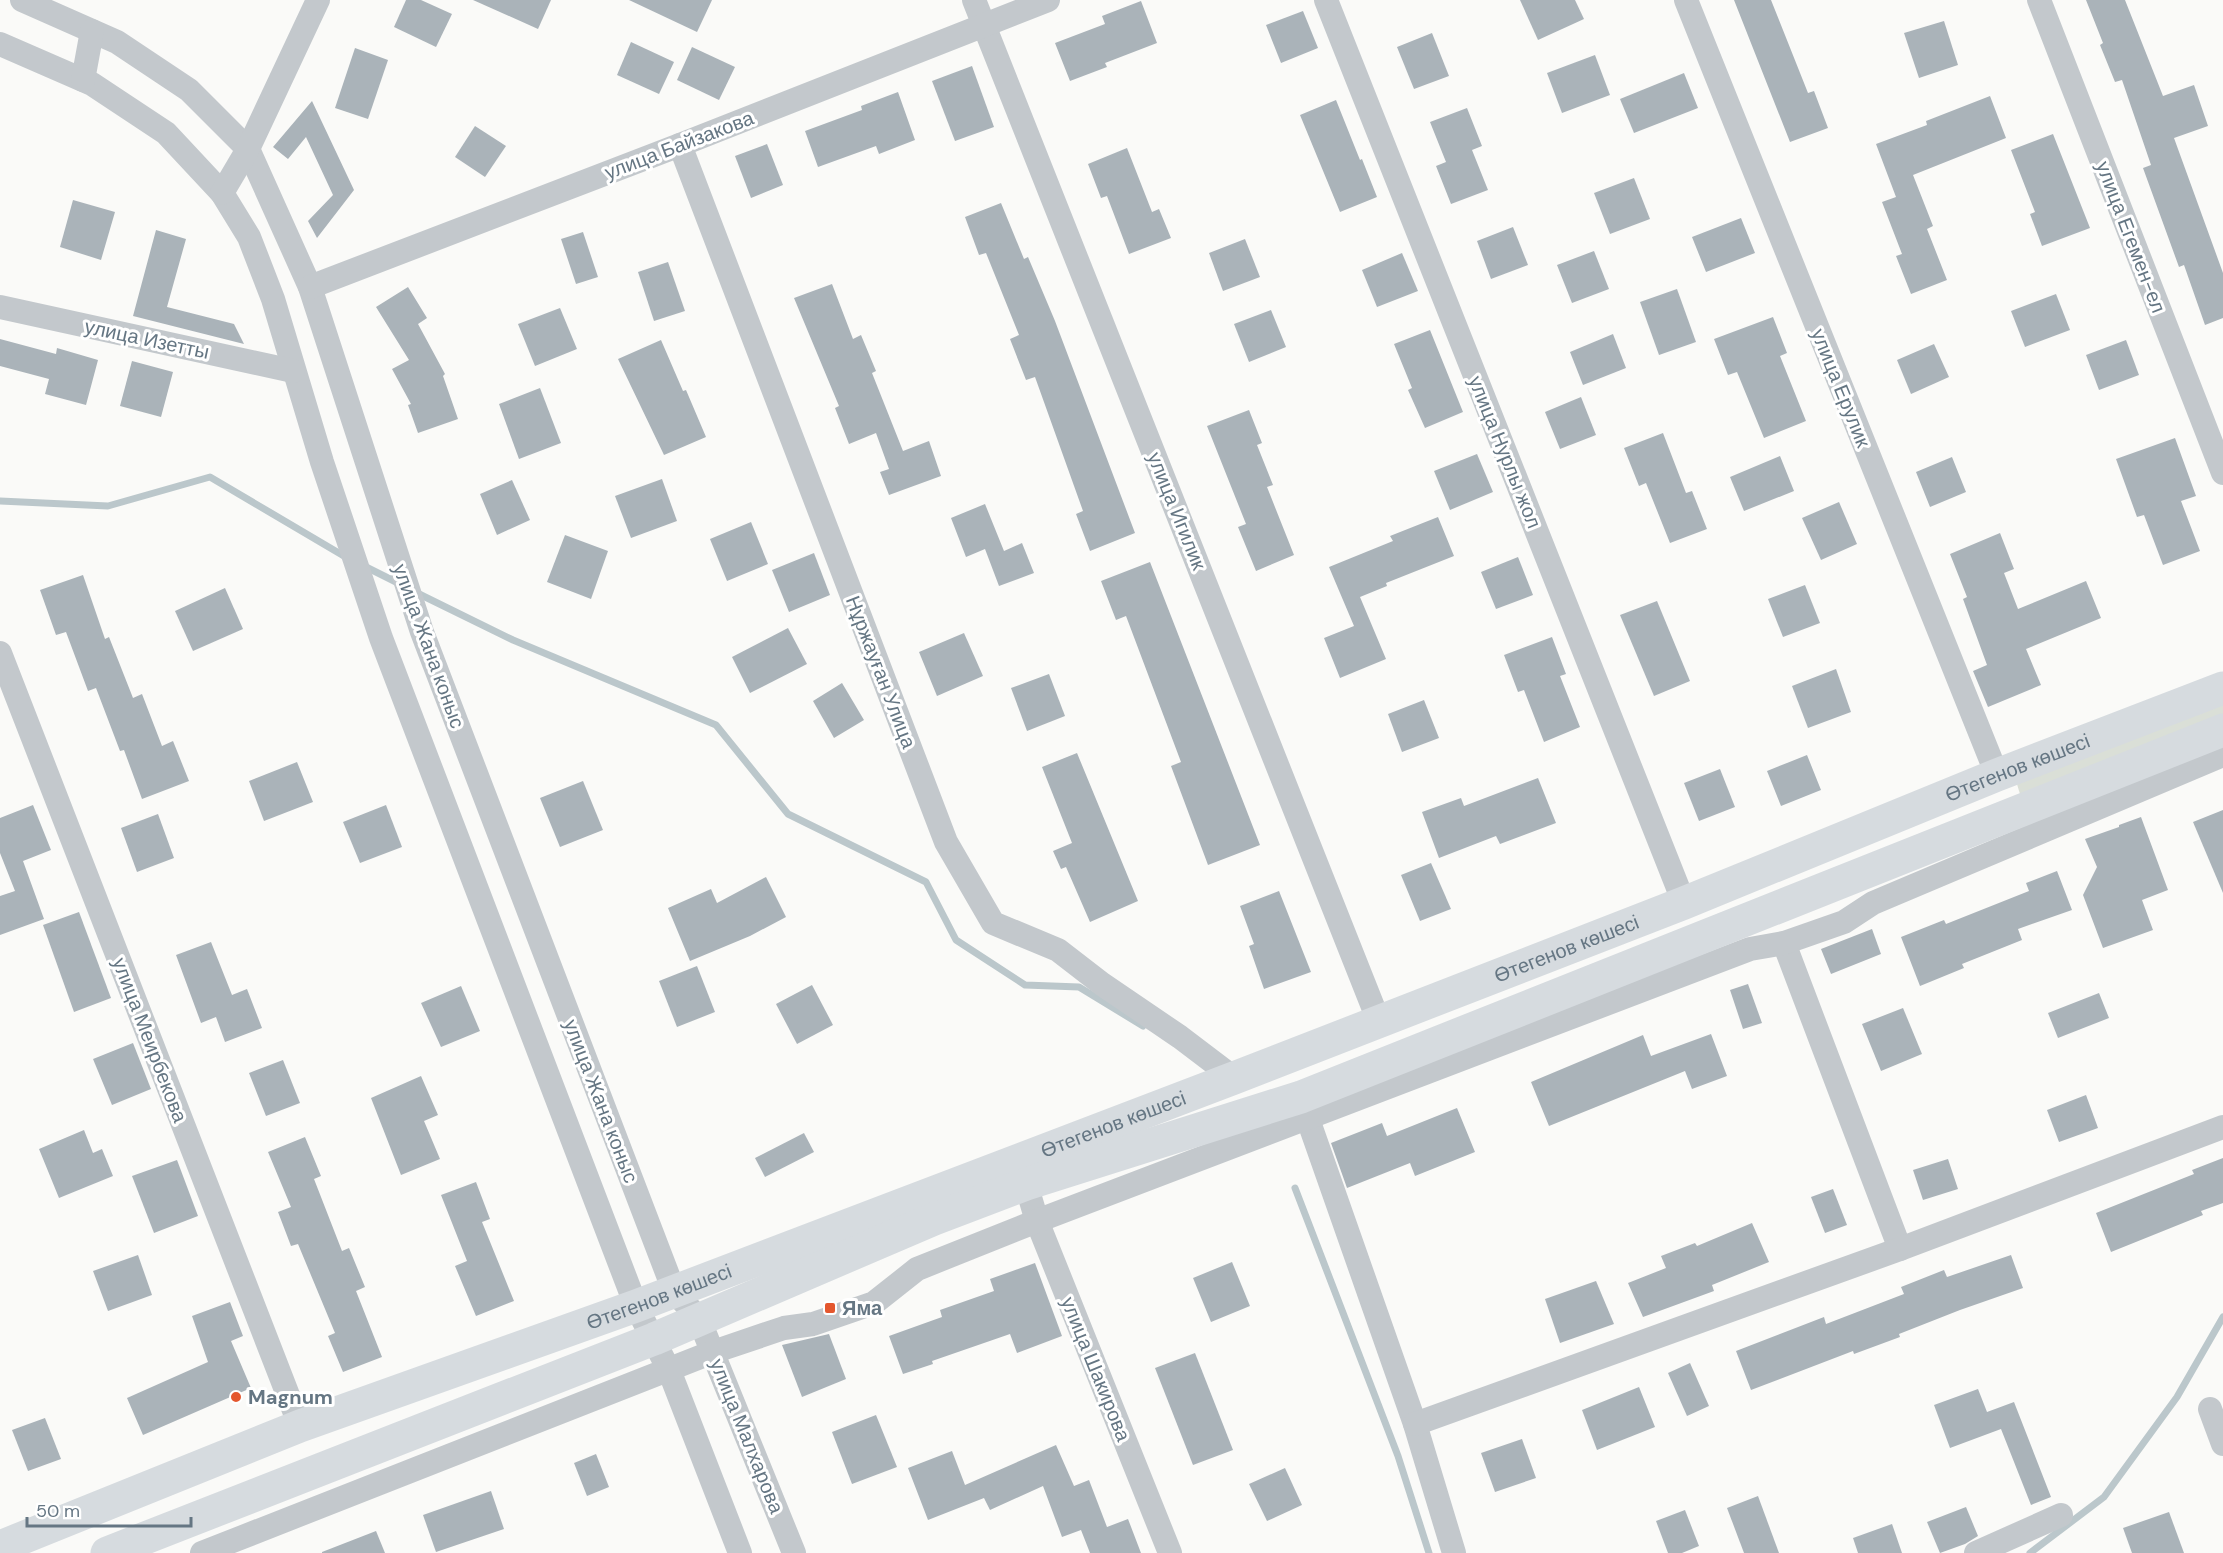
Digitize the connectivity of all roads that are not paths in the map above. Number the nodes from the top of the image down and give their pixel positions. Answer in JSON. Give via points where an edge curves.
{"nodes":[{"id":1,"x":22,"y":0,"type":"edge"},
{"id":2,"x":318,"y":0,"type":"edge"},
{"id":3,"x":974,"y":0,"type":"edge"},
{"id":4,"x":1048,"y":0,"type":"edge"},
{"id":5,"x":1326,"y":0,"type":"edge"},
{"id":6,"x":1686,"y":0,"type":"edge"},
{"id":7,"x":2039,"y":0,"type":"edge"},
{"id":8,"x":985,"y":25,"type":"junction"},
{"id":9,"x":92,"y":31,"type":"junction"},
{"id":10,"x":0,"y":44,"type":"edge"},
{"id":11,"x":83,"y":80,"type":"junction"},
{"id":12,"x":680,"y":146,"type":"junction"},
{"id":13,"x":248,"y":149,"type":"junction"},
{"id":14,"x":222,"y":193,"type":"junction"},
{"id":15,"x":310,"y":287,"type":"junction"},
{"id":16,"x":0,"y":307,"type":"edge"},
{"id":17,"x":293,"y":371,"type":"junction"},
{"id":18,"x":2223,"y":473,"type":"edge"},
{"id":19,"x":0,"y":653,"type":"edge"},
{"id":20,"x":2223,"y":688,"type":"edge"},
{"id":21,"x":2223,"y":730,"type":"edge"},
{"id":22,"x":2223,"y":755,"type":"edge"},
{"id":23,"x":1997,"y":775,"type":"junction"},
{"id":24,"x":1684,"y":903,"type":"junction"},
{"id":25,"x":1784,"y":943,"type":"junction"},
{"id":26,"x":1546,"y":957,"type":"junction"},
{"id":27,"x":1562,"y":994,"type":"junction"},
{"id":28,"x":1379,"y":1022,"type":"junction"},
{"id":29,"x":1234,"y":1078,"type":"junction"},
{"id":30,"x":1304,"y":1108,"type":"junction"},
{"id":31,"x":2223,"y":1127,"type":"edge"},
{"id":32,"x":1026,"y":1184,"type":"junction"},
{"id":33,"x":1037,"y":1221,"type":"junction"},
{"id":34,"x":1900,"y":1249,"type":"junction"},
{"id":35,"x":674,"y":1291,"type":"junction"},
{"id":36,"x":636,"y":1306,"type":"junction"},
{"id":37,"x":699,"y":1319,"type":"junction"},
{"id":38,"x":654,"y":1339,"type":"junction"},
{"id":39,"x":713,"y":1352,"type":"junction"},
{"id":40,"x":669,"y":1370,"type":"junction"},
{"id":41,"x":2210,"y":1409,"type":"dead end"},
{"id":42,"x":1415,"y":1424,"type":"junction"},
{"id":43,"x":300,"y":1426,"type":"junction"},
{"id":44,"x":2223,"y":1444,"type":"edge"},
{"id":45,"x":2061,"y":1515,"type":"dead end"},
{"id":46,"x":0,"y":1547,"type":"edge"},
{"id":47,"x":107,"y":1553,"type":"edge"},
{"id":48,"x":202,"y":1553,"type":"edge"},
{"id":49,"x":740,"y":1553,"type":"edge"},
{"id":50,"x":794,"y":1553,"type":"edge"},
{"id":51,"x":1170,"y":1553,"type":"edge"},
{"id":52,"x":1454,"y":1553,"type":"edge"},
{"id":53,"x":1976,"y":1553,"type":"edge"}],
"edges":[{"from":1,"to":9,"type":"street","name":"улица Жана коныс"},
{"from":2,"to":13,"type":"street"},
{"from":3,"to":8,"type":"street","name":"улица Игилик"},
{"from":4,"to":8,"type":"street","name":"улица Байзакова"},
{"from":5,"to":24,"type":"street","name":"улица Нурлы жол"},
{"from":6,"to":23,"type":"street","name":"улица Ерулик"},
{"from":7,"to":18,"type":"street","name":"улица Егемен-ел"},
{"from":8,"to":12,"type":"street","name":"улица Байзакова"},
{"from":8,"to":28,"type":"street","name":"улица Игилик"},
{"from":9,"to":11,"type":"street"},
{"from":9,"to":13,"type":"street","name":"улица Жана коныс","via":[[117,42],[189,90]]},
{"from":10,"to":11,"type":"street","name":"улица Жана коныс"},
{"from":11,"to":14,"type":"street","name":"улица Жана коныс","via":[[166,133]]},
{"from":12,"to":15,"type":"street","name":"улица Байзакова"},
{"from":12,"to":29,"type":"street","name":"Нұржауған Улица","via":[[946,842],[993,923],[1058,950]]},
{"from":13,"to":14,"type":"street"},
{"from":13,"to":15,"type":"street","name":"улица Жана коныс"},
{"from":14,"to":17,"type":"street","name":"улица Жана коныс","via":[[249,237],[273,299]]},
{"from":15,"to":35,"type":"street","name":"улица Жана коныс","via":[[422,632]]},
{"from":16,"to":17,"type":"street","name":"улица Изетты"},
{"from":17,"to":36,"type":"street","name":"улица Жана коныс","via":[[381,638]]},
{"from":19,"to":43,"type":"street","name":"улица Меирбекова"},
{"from":20,"to":23,"type":"main road","name":"Өтегенов көшесі"},
{"from":21,"to":27,"type":"main road","name":"Өтегенов көшесі"},
{"from":22,"to":25,"type":"street","via":[[1873,903],[1844,922]]},
{"from":23,"to":24,"type":"main road","name":"Өтегенов көшесі"},
{"from":24,"to":26,"type":"main road","name":"Өтегенов көшесі"},
{"from":25,"to":30,"type":"street","via":[[1750,949]]},
{"from":25,"to":34,"type":"street"},
{"from":26,"to":27,"type":"main road"},
{"from":26,"to":28,"type":"main road","name":"Өтегенов көшесі"},
{"from":27,"to":30,"type":"main road","name":"Өтегенов көшесі"},
{"from":28,"to":29,"type":"main road","name":"Өтегенов көшесі"},
{"from":29,"to":35,"type":"main road","name":"Өтегенов көшесі"},
{"from":30,"to":32,"type":"main road","name":"Өтегенов көшесі"},
{"from":30,"to":33,"type":"street"},
{"from":30,"to":42,"type":"street"},
{"from":31,"to":34,"type":"street"},
{"from":32,"to":33,"type":"street","name":"улица Шакирова"},
{"from":32,"to":37,"type":"main road","name":"Өтегенов көшесі"},
{"from":33,"to":39,"type":"street","via":[[917,1269],[874,1302]]},
{"from":33,"to":51,"type":"street","name":"улица Шакирова"},
{"from":34,"to":42,"type":"street"},
{"from":35,"to":36,"type":"main road","name":"Өтегенов көшесі"},
{"from":35,"to":37,"type":"street","name":"улица Жана коныс"},
{"from":36,"to":38,"type":"street","name":"улица Жана коныс"},
{"from":36,"to":43,"type":"main road","name":"Өтегенов көшесі"},
{"from":37,"to":38,"type":"main road","name":"Өтегенов көшесі"},
{"from":37,"to":39,"type":"street","name":"улица Малхарова"},
{"from":38,"to":40,"type":"street"},
{"from":38,"to":47,"type":"main road","name":"Өтегенов көшесі"},
{"from":39,"to":40,"type":"street"},
{"from":39,"to":50,"type":"street","name":"улица Малхарова"},
{"from":40,"to":48,"type":"street"},
{"from":40,"to":49,"type":"street"},
{"from":41,"to":44,"type":"street"},
{"from":42,"to":52,"type":"street"},
{"from":43,"to":46,"type":"main road","name":"Өтегенов көшесі"},
{"from":45,"to":53,"type":"street"}]}
